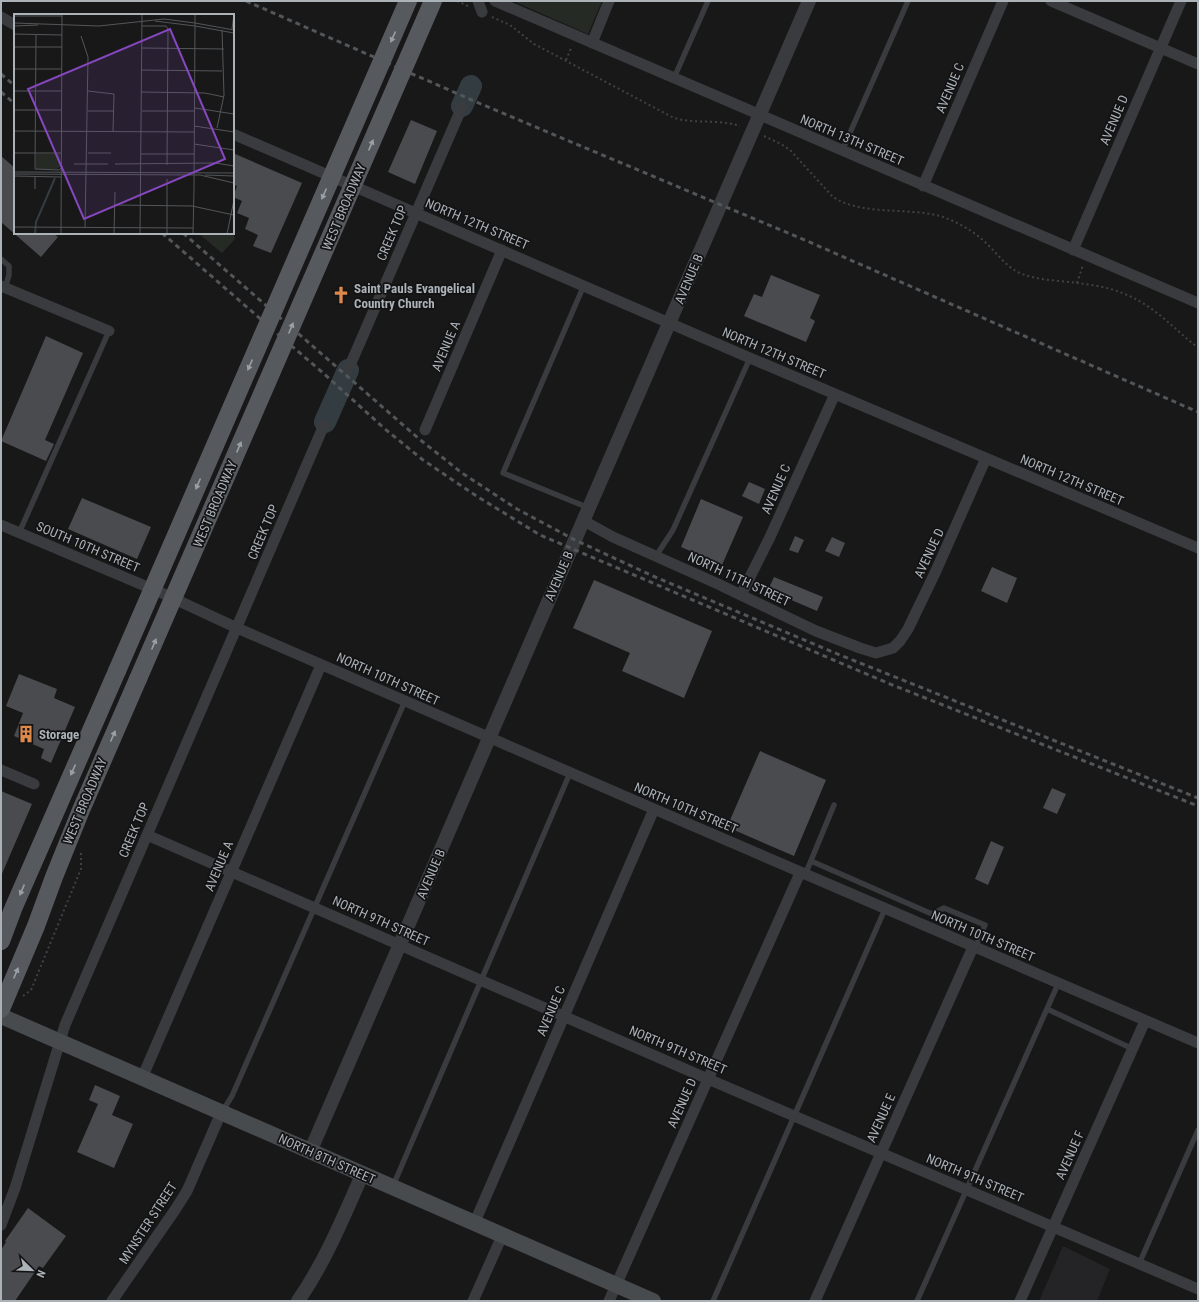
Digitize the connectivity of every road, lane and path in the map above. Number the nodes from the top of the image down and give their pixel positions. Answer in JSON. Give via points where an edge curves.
{"nodes":[{"id":1,"x":408,"y":1,"type":"edge"},
{"id":2,"x":433,"y":1,"type":"edge"},
{"id":3,"x":457,"y":1,"type":"edge"},
{"id":4,"x":478,"y":1,"type":"edge"},
{"id":5,"x":495,"y":1,"type":"edge"},
{"id":6,"x":610,"y":1,"type":"edge"},
{"id":7,"x":708,"y":1,"type":"edge"},
{"id":8,"x":809,"y":1,"type":"edge"},
{"id":9,"x":908,"y":1,"type":"edge"},
{"id":10,"x":1003,"y":1,"type":"edge"},
{"id":11,"x":1052,"y":1,"type":"edge"},
{"id":12,"x":1180,"y":1,"type":"edge"},
{"id":13,"x":482,"y":12,"type":"junction"},
{"id":14,"x":1,"y":18,"type":"edge"},
{"id":15,"x":14,"y":24,"type":"edge"},
{"id":16,"x":574,"y":42,"type":"dead end"},
{"id":17,"x":592,"y":43,"type":"junction"},
{"id":18,"x":1160,"y":48,"type":"junction"},
{"id":19,"x":566,"y":60,"type":"junction"},
{"id":20,"x":1198,"y":64,"type":"edge"},
{"id":21,"x":674,"y":79,"type":"junction"},
{"id":22,"x":462,"y":107,"type":"dead end"},
{"id":23,"x":760,"y":116,"type":"junction"},
{"id":24,"x":738,"y":126,"type":"dead end"},
{"id":25,"x":234,"y":134,"type":"edge"},
{"id":26,"x":763,"y":136,"type":"dead end"},
{"id":27,"x":842,"y":151,"type":"junction"},
{"id":28,"x":923,"y":186,"type":"junction"},
{"id":29,"x":416,"y":213,"type":"junction"},
{"id":30,"x":502,"y":250,"type":"junction"},
{"id":31,"x":1073,"y":250,"type":"junction"},
{"id":32,"x":1086,"y":256,"type":"junction"},
{"id":33,"x":1,"y":259,"type":"edge"},
{"id":34,"x":1076,"y":283,"type":"junction"},
{"id":35,"x":584,"y":285,"type":"junction"},
{"id":36,"x":3,"y":287,"type":"edge"},
{"id":37,"x":1,"y":299,"type":"edge"},
{"id":38,"x":1198,"y":303,"type":"edge"},
{"id":39,"x":670,"y":323,"type":"junction"},
{"id":40,"x":109,"y":331,"type":"joint"},
{"id":41,"x":1198,"y":347,"type":"edge"},
{"id":42,"x":750,"y":358,"type":"junction"},
{"id":43,"x":348,"y":370,"type":"dead end"},
{"id":44,"x":835,"y":394,"type":"junction"},
{"id":45,"x":324,"y":424,"type":"dead end"},
{"id":46,"x":425,"y":430,"type":"dead end"},
{"id":47,"x":986,"y":458,"type":"junction"},
{"id":48,"x":589,"y":508,"type":"junction"},
{"id":49,"x":584,"y":521,"type":"junction"},
{"id":50,"x":1,"y":525,"type":"edge"},
{"id":51,"x":19,"y":533,"type":"junction"},
{"id":52,"x":1198,"y":548,"type":"edge"},
{"id":53,"x":656,"y":556,"type":"junction"},
{"id":54,"x":164,"y":594,"type":"joint"},
{"id":55,"x":741,"y":595,"type":"junction"},
{"id":56,"x":237,"y":628,"type":"junction"},
{"id":57,"x":885,"y":651,"type":"joint"},
{"id":58,"x":321,"y":664,"type":"junction"},
{"id":59,"x":405,"y":701,"type":"junction"},
{"id":60,"x":490,"y":738,"type":"junction"},
{"id":61,"x":1,"y":770,"type":"edge"},
{"id":62,"x":570,"y":773,"type":"junction"},
{"id":63,"x":34,"y":784,"type":"dead end"},
{"id":64,"x":834,"y":805,"type":"dead end"},
{"id":65,"x":654,"y":809,"type":"junction"},
{"id":66,"x":147,"y":835,"type":"junction"},
{"id":67,"x":811,"y":861,"type":"junction"},
{"id":68,"x":232,"y":872,"type":"junction"},
{"id":69,"x":802,"y":874,"type":"junction"},
{"id":70,"x":315,"y":908,"type":"junction"},
{"id":71,"x":13,"y":909,"type":"junction"},
{"id":72,"x":885,"y":909,"type":"junction"},
{"id":73,"x":1,"y":927,"type":"edge"},
{"id":74,"x":1,"y":941,"type":"edge"},
{"id":75,"x":400,"y":945,"type":"junction"},
{"id":76,"x":974,"y":948,"type":"junction"},
{"id":77,"x":480,"y":980,"type":"junction"},
{"id":78,"x":1058,"y":984,"type":"junction"},
{"id":79,"x":1,"y":1009,"type":"edge"},
{"id":80,"x":1046,"y":1009,"type":"junction"},
{"id":81,"x":1,"y":1016,"type":"edge"},
{"id":82,"x":564,"y":1016,"type":"junction"},
{"id":83,"x":1146,"y":1021,"type":"junction"},
{"id":84,"x":59,"y":1042,"type":"junction"},
{"id":85,"x":1198,"y":1043,"type":"edge"},
{"id":86,"x":1133,"y":1050,"type":"junction"},
{"id":87,"x":142,"y":1078,"type":"junction"},
{"id":88,"x":708,"y":1079,"type":"junction"},
{"id":89,"x":221,"y":1113,"type":"junction"},
{"id":90,"x":794,"y":1116,"type":"junction"},
{"id":91,"x":1198,"y":1130,"type":"edge"},
{"id":92,"x":310,"y":1152,"type":"junction"},
{"id":93,"x":881,"y":1153,"type":"junction"},
{"id":94,"x":362,"y":1175,"type":"junction"},
{"id":95,"x":392,"y":1188,"type":"junction"},
{"id":96,"x":966,"y":1190,"type":"junction"},
{"id":97,"x":474,"y":1224,"type":"junction"},
{"id":98,"x":1,"y":1225,"type":"edge"},
{"id":99,"x":1053,"y":1227,"type":"junction"},
{"id":100,"x":502,"y":1236,"type":"junction"},
{"id":101,"x":1139,"y":1264,"type":"junction"},
{"id":102,"x":616,"y":1285,"type":"junction"},
{"id":103,"x":1198,"y":1289,"type":"edge"},
{"id":104,"x":112,"y":1301,"type":"edge"},
{"id":105,"x":298,"y":1301,"type":"edge"},
{"id":106,"x":473,"y":1301,"type":"edge"},
{"id":107,"x":609,"y":1301,"type":"edge"},
{"id":108,"x":654,"y":1301,"type":"edge"},
{"id":109,"x":713,"y":1301,"type":"edge"},
{"id":110,"x":815,"y":1301,"type":"edge"},
{"id":111,"x":916,"y":1301,"type":"edge"},
{"id":112,"x":1020,"y":1301,"type":"edge"}],
"edges":[{"from":1,"to":71,"type":"main road","name":"WEST BROADWAY","one_way":true,"bridge":true},
{"from":79,"to":2,"type":"main road","name":"WEST BROADWAY","one_way":true,"bridge":true,"via":[[78,816]]},
{"from":3,"to":13,"type":"path"},
{"from":4,"to":13,"type":"street"},
{"from":5,"to":17,"type":"street","name":"NORTH 13TH STREET"},
{"from":6,"to":17,"type":"street"},
{"from":7,"to":21,"type":"lane"},
{"from":8,"to":23,"type":"street","name":"AVENUE B"},
{"from":9,"to":27,"type":"lane"},
{"from":10,"to":28,"type":"street","name":"AVENUE C"},
{"from":11,"to":18,"type":"street"},
{"from":12,"to":18,"type":"street","name":"AVENUE D"},
{"from":13,"to":19,"type":"path","via":[[510,25],[534,44]]},
{"from":14,"to":15,"type":"street"},
{"from":16,"to":19,"type":"path"},
{"from":17,"to":21,"type":"street","name":"NORTH 13TH STREET"},
{"from":18,"to":20,"type":"street"},
{"from":18,"to":31,"type":"street","name":"AVENUE D"},
{"from":19,"to":24,"type":"path","via":[[674,118]]},
{"from":21,"to":23,"type":"street","name":"NORTH 13TH STREET"},
{"from":22,"to":29,"type":"street","name":"CREEK TOP"},
{"from":23,"to":27,"type":"street","name":"NORTH 13TH STREET"},
{"from":23,"to":39,"type":"street","name":"AVENUE B"},
{"from":25,"to":29,"type":"street","name":"NORTH 12TH STREET"},
{"from":26,"to":34,"type":"path","via":[[790,150],[839,201],[857,207],[927,213],[954,221],[990,246],[1019,273]]},
{"from":27,"to":28,"type":"street","name":"NORTH 13TH STREET"},
{"from":28,"to":31,"type":"street","name":"NORTH 13TH STREET"},
{"from":29,"to":30,"type":"street","name":"NORTH 12TH STREET"},
{"from":29,"to":43,"type":"street","name":"CREEK TOP"},
{"from":30,"to":35,"type":"street","name":"NORTH 12TH STREET"},
{"from":30,"to":46,"type":"street","name":"AVENUE A"},
{"from":31,"to":32,"type":"street","name":"NORTH 13TH STREET"},
{"from":32,"to":34,"type":"path"},
{"from":32,"to":38,"type":"street","name":"NORTH 13TH STREET"},
{"from":33,"to":36,"type":"lane","via":[[10,266],[9,276]]},
{"from":34,"to":41,"type":"path","via":[[1121,292],[1138,300]]},
{"from":35,"to":39,"type":"street","name":"NORTH 12TH STREET"},
{"from":35,"to":48,"type":"lane","via":[[503,473]]},
{"from":36,"to":37,"type":"street"},
{"from":36,"to":40,"type":"street"},
{"from":39,"to":42,"type":"street","name":"NORTH 12TH STREET"},
{"from":39,"to":48,"type":"street","name":"AVENUE B"},
{"from":40,"to":51,"type":"lane"},
{"from":42,"to":44,"type":"street","name":"NORTH 12TH STREET"},
{"from":42,"to":53,"type":"lane","via":[[673,530]]},
{"from":44,"to":47,"type":"street","name":"NORTH 12TH STREET"},
{"from":44,"to":55,"type":"street","name":"AVENUE C"},
{"from":45,"to":56,"type":"street","name":"CREEK TOP"},
{"from":47,"to":52,"type":"street","name":"NORTH 12TH STREET"},
{"from":47,"to":57,"type":"street","name":"AVENUE D","via":[[936,574],[908,629],[900,642]]},
{"from":48,"to":49,"type":"street","name":"AVENUE B"},
{"from":49,"to":53,"type":"street","name":"NORTH 11TH STREET"},
{"from":49,"to":60,"type":"street","name":"AVENUE B"},
{"from":50,"to":51,"type":"street","name":"SOUTH 10TH STREET"},
{"from":51,"to":54,"type":"street","name":"SOUTH 10TH STREET"},
{"from":53,"to":55,"type":"street","name":"NORTH 11TH STREET"},
{"from":54,"to":56,"type":"street","name":"NORTH 10TH STREET"},
{"from":55,"to":57,"type":"street","name":"NORTH 11TH STREET","via":[[816,631],[860,648],[876,652]]},
{"from":56,"to":58,"type":"street","name":"NORTH 10TH STREET"},
{"from":56,"to":66,"type":"street","name":"CREEK TOP"},
{"from":58,"to":59,"type":"street","name":"NORTH 10TH STREET"},
{"from":58,"to":68,"type":"street","name":"AVENUE A"},
{"from":59,"to":60,"type":"street","name":"NORTH 10TH STREET"},
{"from":59,"to":70,"type":"lane"},
{"from":60,"to":62,"type":"street","name":"NORTH 10TH STREET"},
{"from":60,"to":75,"type":"street","name":"AVENUE B"},
{"from":61,"to":63,"type":"street"},
{"from":62,"to":65,"type":"street","name":"NORTH 10TH STREET"},
{"from":62,"to":77,"type":"lane"},
{"from":64,"to":67,"type":"lane"},
{"from":65,"to":69,"type":"street","name":"NORTH 10TH STREET"},
{"from":65,"to":82,"type":"street","name":"AVENUE C"},
{"from":66,"to":68,"type":"street","name":"NORTH 9TH STREET"},
{"from":66,"to":84,"type":"street","name":"CREEK TOP"},
{"from":67,"to":69,"type":"lane"},
{"from":67,"to":76,"type":"lane","via":[[932,914],[944,908],[985,925]]},
{"from":68,"to":70,"type":"street","name":"NORTH 9TH STREET"},
{"from":68,"to":87,"type":"street","name":"AVENUE A"},
{"from":69,"to":72,"type":"street","name":"NORTH 10TH STREET"},
{"from":69,"to":88,"type":"street","name":"AVENUE D"},
{"from":70,"to":75,"type":"street","name":"NORTH 9TH STREET"},
{"from":70,"to":89,"type":"lane","via":[[232,1096]]},
{"from":71,"to":73,"type":"main road"},
{"from":71,"to":74,"type":"main road","name":"WEST BROADWAY"},
{"from":72,"to":76,"type":"street","name":"NORTH 10TH STREET"},
{"from":72,"to":90,"type":"lane"},
{"from":75,"to":77,"type":"street","name":"NORTH 9TH STREET"},
{"from":75,"to":92,"type":"street","name":"AVENUE B"},
{"from":76,"to":78,"type":"street","name":"NORTH 10TH STREET"},
{"from":76,"to":93,"type":"street","name":"AVENUE E"},
{"from":77,"to":82,"type":"street","name":"NORTH 9TH STREET"},
{"from":77,"to":95,"type":"lane"},
{"from":78,"to":80,"type":"lane"},
{"from":78,"to":83,"type":"street","name":"NORTH 10TH STREET"},
{"from":80,"to":86,"type":"lane"},
{"from":80,"to":96,"type":"lane"},
{"from":81,"to":84,"type":"main road","name":"NORTH 8TH STREET"},
{"from":82,"to":88,"type":"street","name":"NORTH 9TH STREET"},
{"from":82,"to":97,"type":"street","name":"AVENUE C"},
{"from":83,"to":85,"type":"street","name":"NORTH 10TH STREET"},
{"from":83,"to":86,"type":"street","name":"AVENUE F"},
{"from":84,"to":87,"type":"main road","name":"NORTH 8TH STREET"},
{"from":84,"to":98,"type":"street","name":"CREEK TOP","via":[[15,1188]]},
{"from":86,"to":99,"type":"street","name":"AVENUE F"},
{"from":87,"to":89,"type":"main road","name":"NORTH 8TH STREET"},
{"from":88,"to":90,"type":"street","name":"NORTH 9TH STREET"},
{"from":88,"to":102,"type":"street","name":"AVENUE D"},
{"from":89,"to":92,"type":"main road","name":"NORTH 8TH STREET"},
{"from":89,"to":104,"type":"street","name":"MYNSTER STREET","via":[[187,1191]]},
{"from":90,"to":93,"type":"street","name":"NORTH 9TH STREET"},
{"from":90,"to":109,"type":"lane"},
{"from":91,"to":101,"type":"lane"},
{"from":92,"to":94,"type":"main road","name":"NORTH 8TH STREET"},
{"from":93,"to":96,"type":"street","name":"NORTH 9TH STREET"},
{"from":93,"to":110,"type":"street","name":"AVENUE E"},
{"from":94,"to":95,"type":"main road","name":"NORTH 8TH STREET"},
{"from":94,"to":105,"type":"street","via":[[329,1249]]},
{"from":95,"to":97,"type":"main road","name":"NORTH 8TH STREET"},
{"from":96,"to":99,"type":"street","name":"NORTH 9TH STREET"},
{"from":96,"to":111,"type":"lane"},
{"from":97,"to":100,"type":"main road","name":"NORTH 8TH STREET"},
{"from":99,"to":101,"type":"street","name":"NORTH 9TH STREET"},
{"from":99,"to":112,"type":"street","name":"AVENUE F"},
{"from":100,"to":102,"type":"main road","name":"NORTH 8TH STREET"},
{"from":100,"to":106,"type":"street"},
{"from":101,"to":103,"type":"street","name":"NORTH 9TH STREET"},
{"from":102,"to":107,"type":"street","name":"AVENUE D"},
{"from":102,"to":108,"type":"main road","name":"NORTH 8TH STREET"}]}
